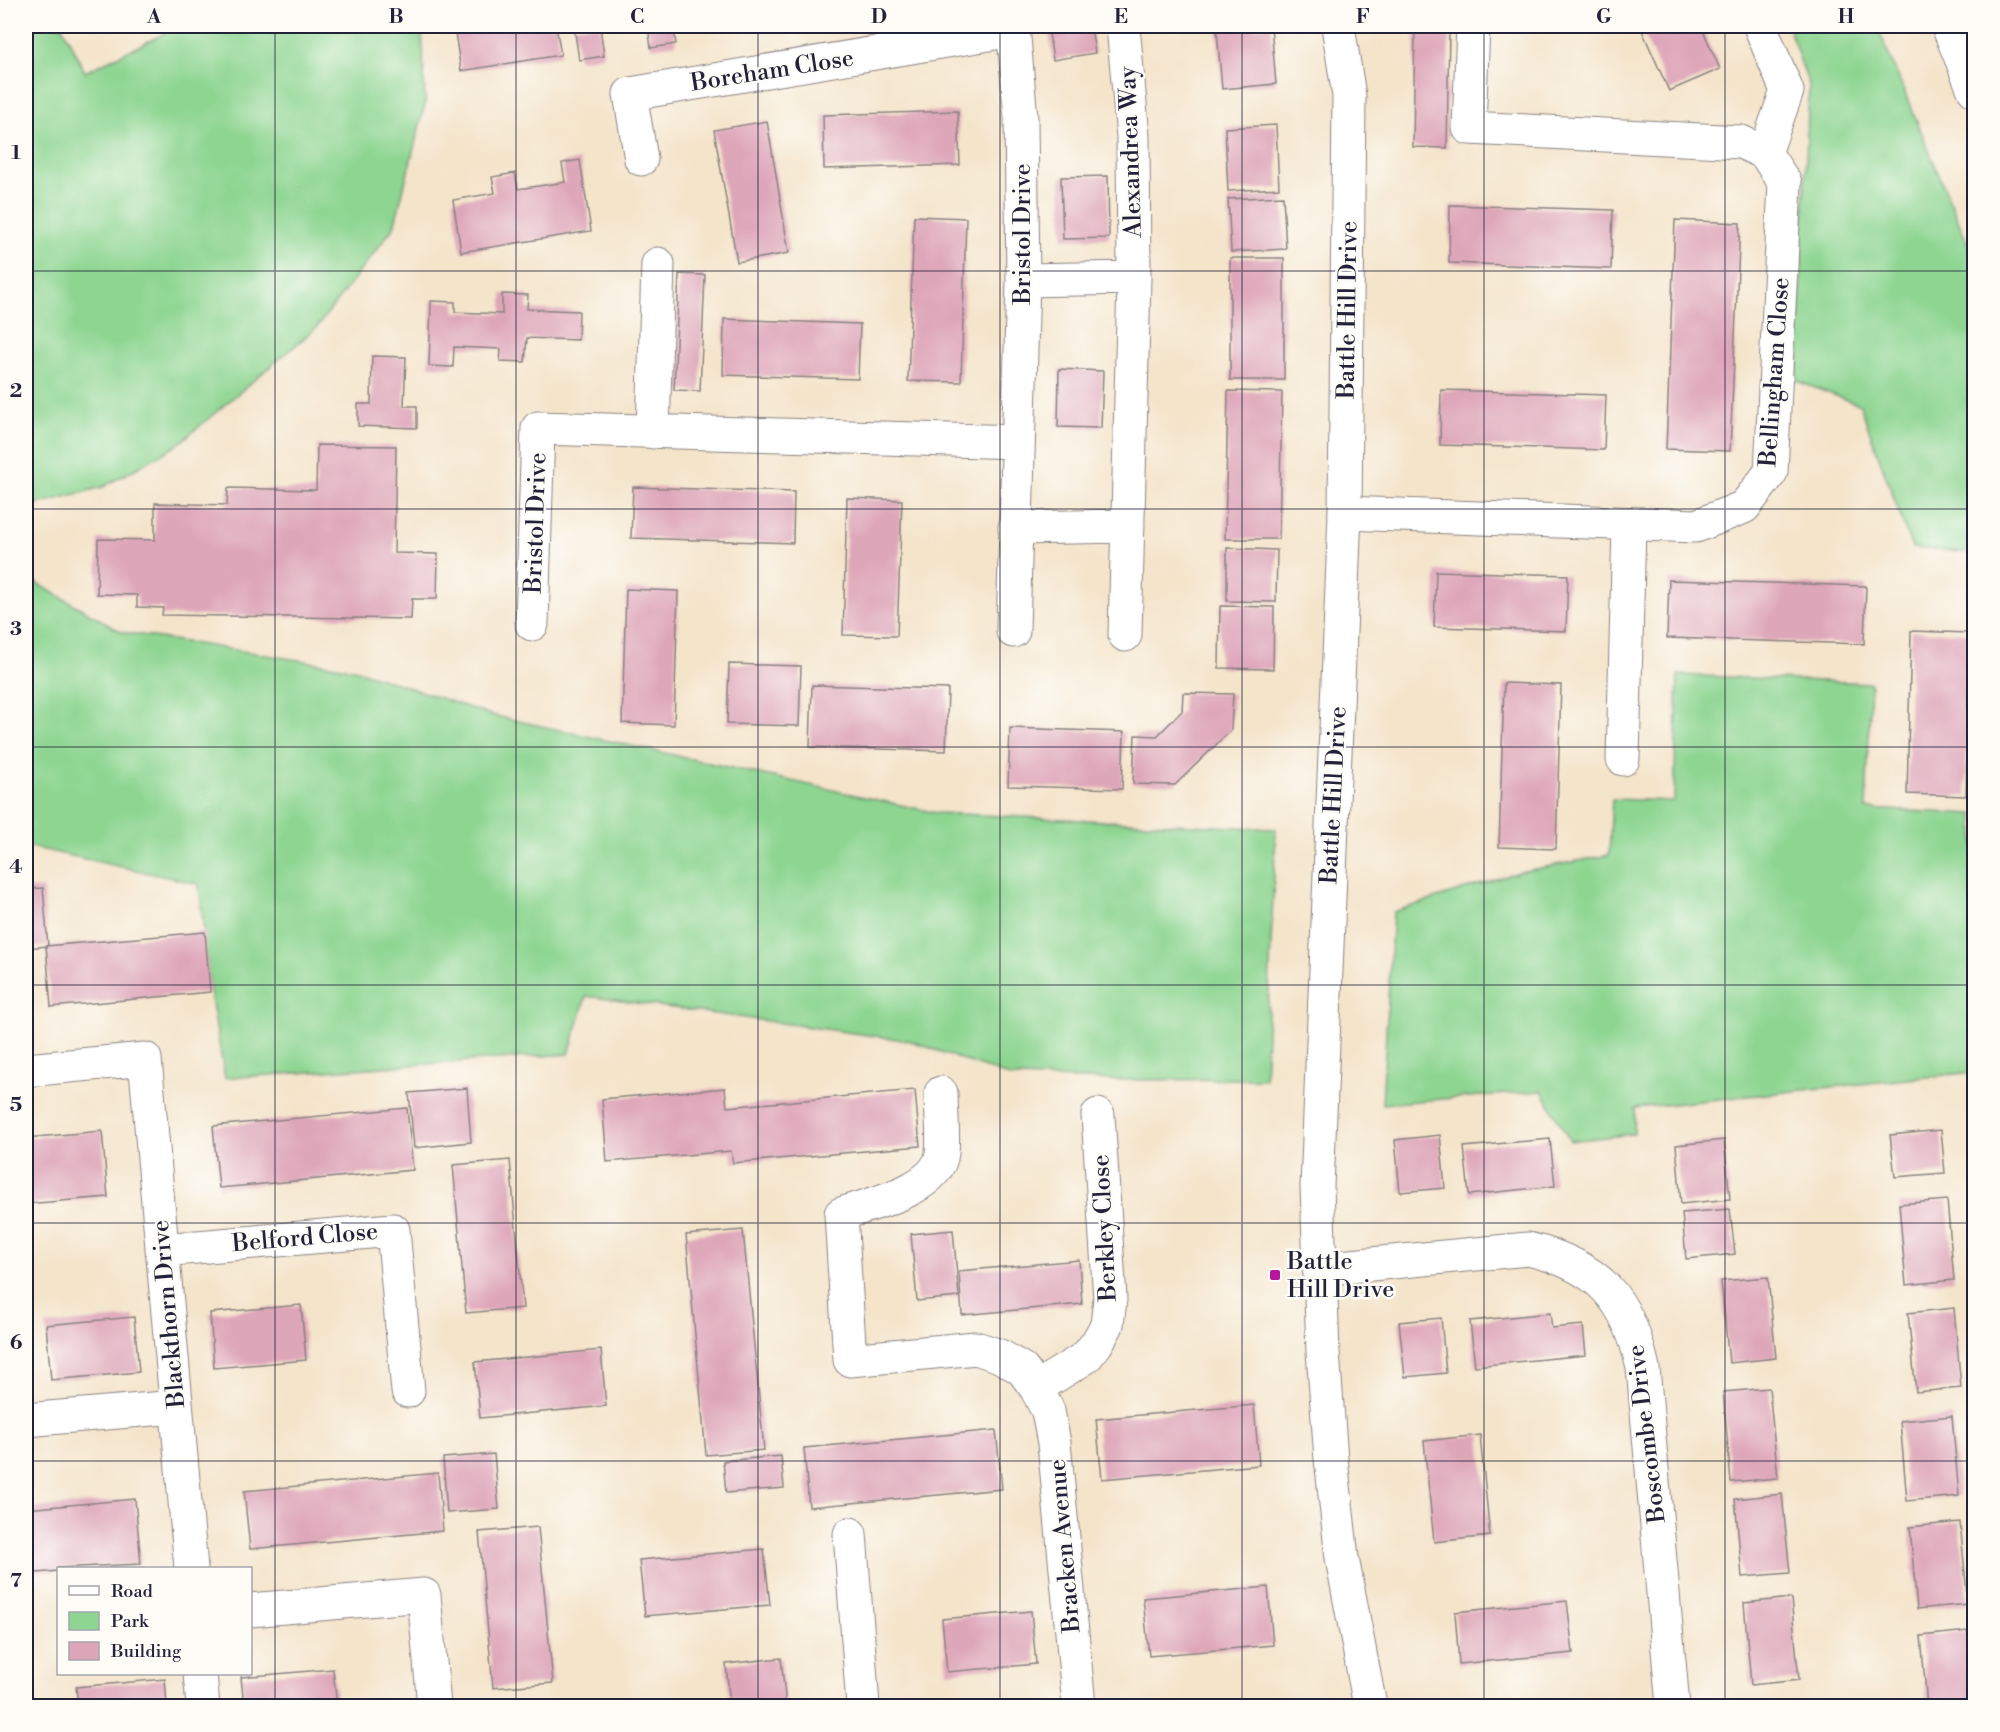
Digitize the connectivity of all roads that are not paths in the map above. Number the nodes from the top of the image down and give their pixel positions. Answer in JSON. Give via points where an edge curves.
{"nodes":[{"id":1,"x":1123,"y":26,"type":"edge"},
{"id":2,"x":1338,"y":26,"type":"edge"},
{"id":3,"x":1473,"y":26,"type":"edge"},
{"id":4,"x":1760,"y":26,"type":"edge"},
{"id":5,"x":1948,"y":26,"type":"edge"},
{"id":6,"x":1013,"y":28,"type":"edge"},
{"id":7,"x":1974,"y":90,"type":"edge"},
{"id":8,"x":1765,"y":153,"type":"junction"},
{"id":9,"x":641,"y":159,"type":"dead end"},
{"id":10,"x":658,"y":264,"type":"dead end"},
{"id":11,"x":1134,"y":278,"type":"junction"},
{"id":12,"x":1023,"y":280,"type":"junction"},
{"id":13,"x":653,"y":432,"type":"junction"},
{"id":14,"x":1018,"y":442,"type":"junction"},
{"id":15,"x":1345,"y":513,"type":"junction"},
{"id":16,"x":1629,"y":525,"type":"junction"},
{"id":17,"x":1128,"y":526,"type":"junction"},
{"id":18,"x":1016,"y":528,"type":"junction"},
{"id":19,"x":532,"y":624,"type":"dead end"},
{"id":20,"x":1013,"y":631,"type":"dead end"},
{"id":21,"x":1125,"y":635,"type":"dead end"},
{"id":22,"x":1623,"y":759,"type":"dead end"},
{"id":23,"x":26,"y":1070,"type":"edge"},
{"id":24,"x":941,"y":1093,"type":"dead end"},
{"id":25,"x":1098,"y":1115,"type":"dead end"},
{"id":26,"x":162,"y":1250,"type":"junction"},
{"id":27,"x":1319,"y":1269,"type":"junction"},
{"id":28,"x":1036,"y":1388,"type":"junction"},
{"id":29,"x":408,"y":1391,"type":"dead end"},
{"id":30,"x":176,"y":1407,"type":"junction"},
{"id":31,"x":26,"y":1420,"type":"edge"},
{"id":32,"x":850,"y":1534,"type":"dead end"},
{"id":33,"x":191,"y":1567,"type":"edge"},
{"id":34,"x":252,"y":1610,"type":"edge"},
{"id":35,"x":200,"y":1675,"type":"edge"},
{"id":36,"x":203,"y":1707,"type":"edge"},
{"id":37,"x":434,"y":1707,"type":"edge"},
{"id":38,"x":863,"y":1707,"type":"edge"},
{"id":39,"x":1079,"y":1707,"type":"edge"},
{"id":40,"x":1370,"y":1707,"type":"edge"},
{"id":41,"x":1673,"y":1707,"type":"edge"}],
"edges":[{"from":1,"to":11,"type":"main road","name":"Alexandrea Way","via":[[1133,137]]},
{"from":2,"to":15,"type":"main road","name":"Battle Hill Drive","via":[[1349,96]]},
{"from":3,"to":8,"type":"main road","via":[[1468,128],[1741,142]]},
{"from":4,"to":8,"type":"main road","via":[[1788,91]]},
{"from":5,"to":7,"type":"main road"},
{"from":6,"to":9,"type":"main road","name":"Boreham Close","via":[[630,94]]},
{"from":6,"to":12,"type":"main road","name":"Bristol Drive","via":[[1022,119]]},
{"from":8,"to":16,"type":"main road","name":"Bellingham Close","via":[[1785,183],[1771,472],[1744,507],[1696,526]]},
{"from":10,"to":13,"type":"main road"},
{"from":11,"to":12,"type":"main road"},
{"from":11,"to":17,"type":"main road","name":"Alexandrea Way"},
{"from":12,"to":14,"type":"main road","name":"Bristol Drive"},
{"from":13,"to":14,"type":"main road","name":"Bristol Drive"},
{"from":13,"to":19,"type":"main road","name":"Bristol Drive","via":[[538,428]]},
{"from":14,"to":18,"type":"main road","name":"Bristol Drive"},
{"from":15,"to":16,"type":"main road","name":"Bellingham Close"},
{"from":15,"to":27,"type":"main road","name":"Battle Hill Drive","via":[[1319,1128]]},
{"from":16,"to":22,"type":"main road"},
{"from":17,"to":18,"type":"main road"},
{"from":17,"to":21,"type":"main road","name":"Alexandrea Way"},
{"from":18,"to":20,"type":"main road","name":"Bristol Drive"},
{"from":23,"to":26,"type":"main road","name":"Blackthorn Drive","via":[[145,1059]]},
{"from":24,"to":28,"type":"main road","via":[[942,1155],[936,1170],[906,1191],[841,1214],[850,1360],[976,1348],[1022,1369]]},
{"from":25,"to":28,"type":"main road","name":"Berkley Close","via":[[1110,1299],[1107,1325],[1086,1357]]},
{"from":26,"to":29,"type":"main road","name":"Belford Close","via":[[393,1230]]},
{"from":26,"to":30,"type":"main road","name":"Blackthorn Drive"},
{"from":27,"to":40,"type":"main road","name":"Battle Hill Drive","via":[[1330,1447],[1342,1558]]},
{"from":27,"to":41,"type":"main road","name":"Boscombe Drive","via":[[1528,1249],[1559,1256],[1608,1289],[1625,1312],[1643,1368]]},
{"from":28,"to":39,"type":"main road","name":"Bracken Avenue","via":[[1048,1411],[1054,1443]]},
{"from":30,"to":31,"type":"main road"},
{"from":30,"to":33,"type":"main road","name":"Blackthorn Drive"},
{"from":32,"to":38,"type":"main road"},
{"from":34,"to":37,"type":"main road","via":[[424,1595]]},
{"from":35,"to":36,"type":"main road"}]}
